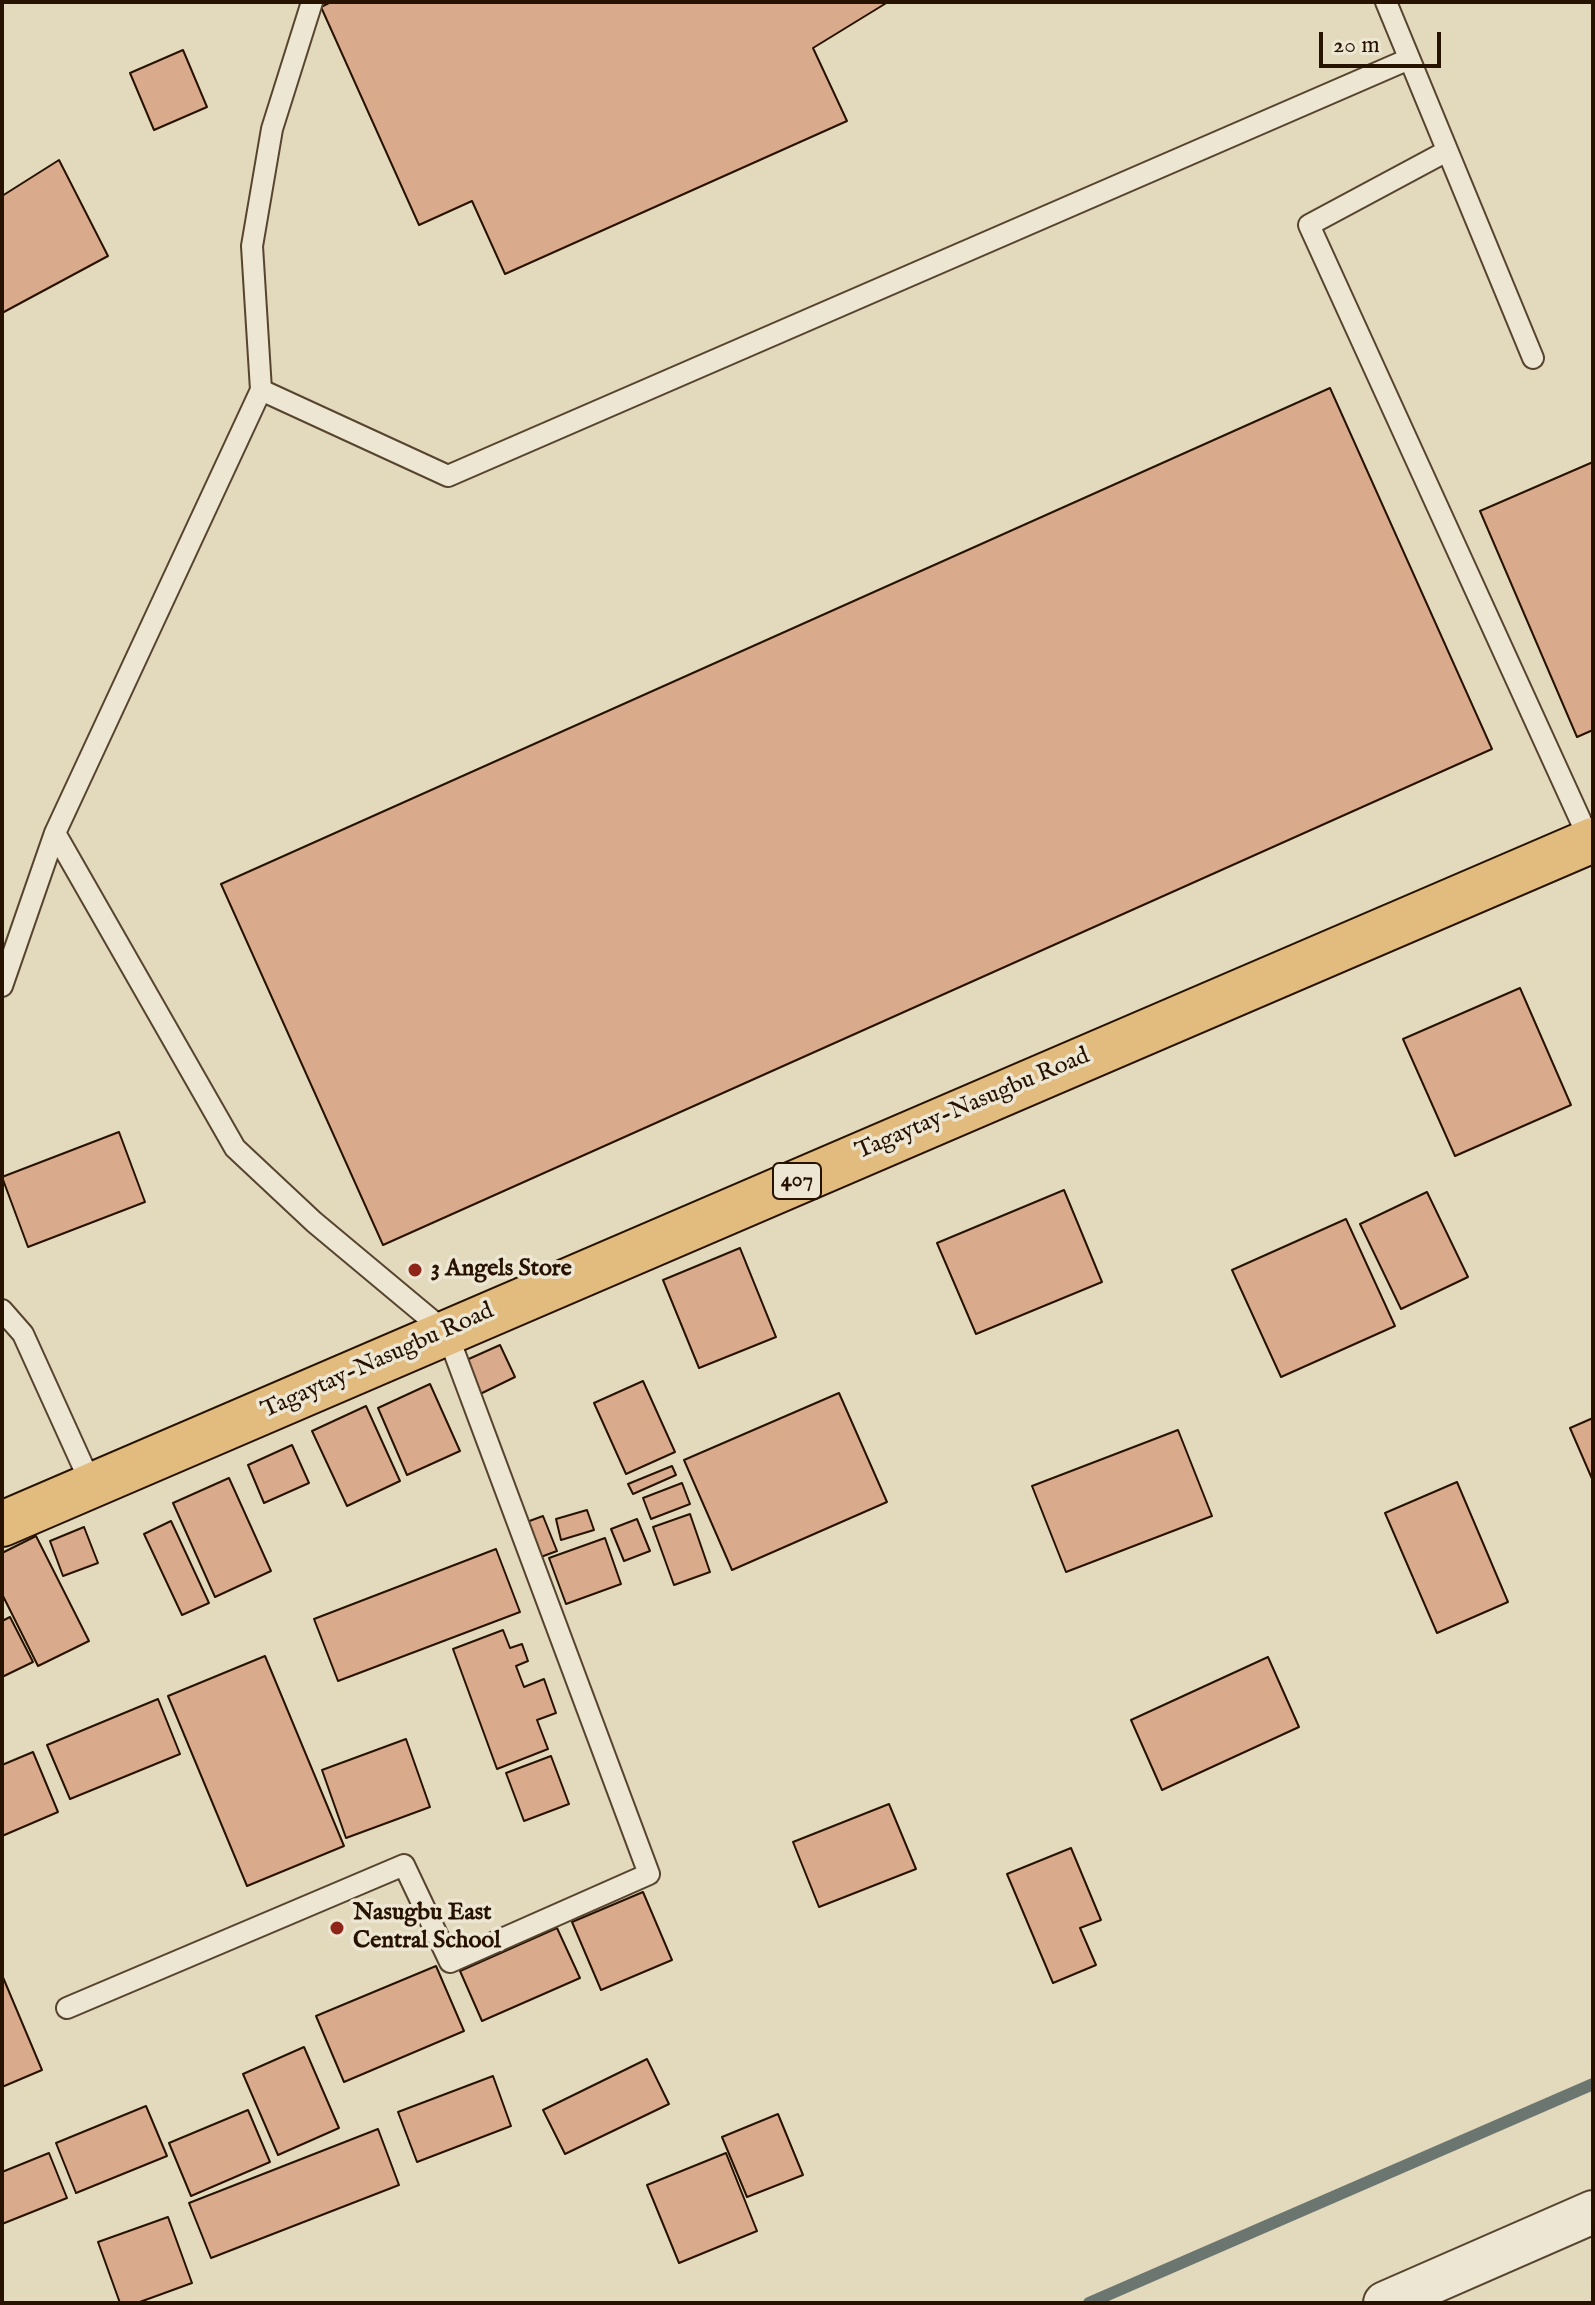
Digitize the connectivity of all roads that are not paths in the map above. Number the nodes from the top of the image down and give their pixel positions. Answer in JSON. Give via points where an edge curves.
{"nodes":[{"id":1,"x":312,"y":2,"type":"edge"},
{"id":2,"x":1386,"y":2,"type":"edge"},
{"id":3,"x":1409,"y":59,"type":"junction"},
{"id":4,"x":1447,"y":151,"type":"junction"},
{"id":5,"x":1533,"y":358,"type":"dead end"},
{"id":6,"x":261,"y":390,"type":"junction"},
{"id":7,"x":55,"y":833,"type":"junction"},
{"id":8,"x":1592,"y":841,"type":"edge"},
{"id":9,"x":2,"y":986,"type":"edge"},
{"id":10,"x":2,"y":1310,"type":"edge"},
{"id":11,"x":447,"y":1333,"type":"junction"},
{"id":12,"x":92,"y":1486,"type":"junction"},
{"id":13,"x":2,"y":1524,"type":"edge"},
{"id":14,"x":67,"y":2008,"type":"dead end"},
{"id":15,"x":1593,"y":2212,"type":"edge"},
{"id":16,"x":1385,"y":2303,"type":"edge"}],
"edges":[{"from":1,"to":6,"type":"lane","via":[[272,129],[252,246]]},
{"from":2,"to":3,"type":"lane"},
{"from":3,"to":4,"type":"lane"},
{"from":3,"to":6,"type":"lane","via":[[448,476]]},
{"from":4,"to":5,"type":"lane"},
{"from":4,"to":8,"type":"lane","via":[[1309,225]]},
{"from":6,"to":7,"type":"lane"},
{"from":7,"to":9,"type":"lane"},
{"from":7,"to":11,"type":"lane","via":[[235,1148]]},
{"from":8,"to":11,"type":"main road","name":"Tagaytay-Nasugbu Road","number":"407"},
{"from":10,"to":12,"type":"lane","via":[[23,1334]]},
{"from":11,"to":12,"type":"main road","name":"Tagaytay-Nasugbu Road","number":"407"},
{"from":11,"to":14,"type":"lane","via":[[649,1874],[450,1962],[404,1865]]},
{"from":12,"to":13,"type":"main road","name":"Tagaytay-Nasugbu Road","number":"407"},
{"from":15,"to":16,"type":"street"}]}
